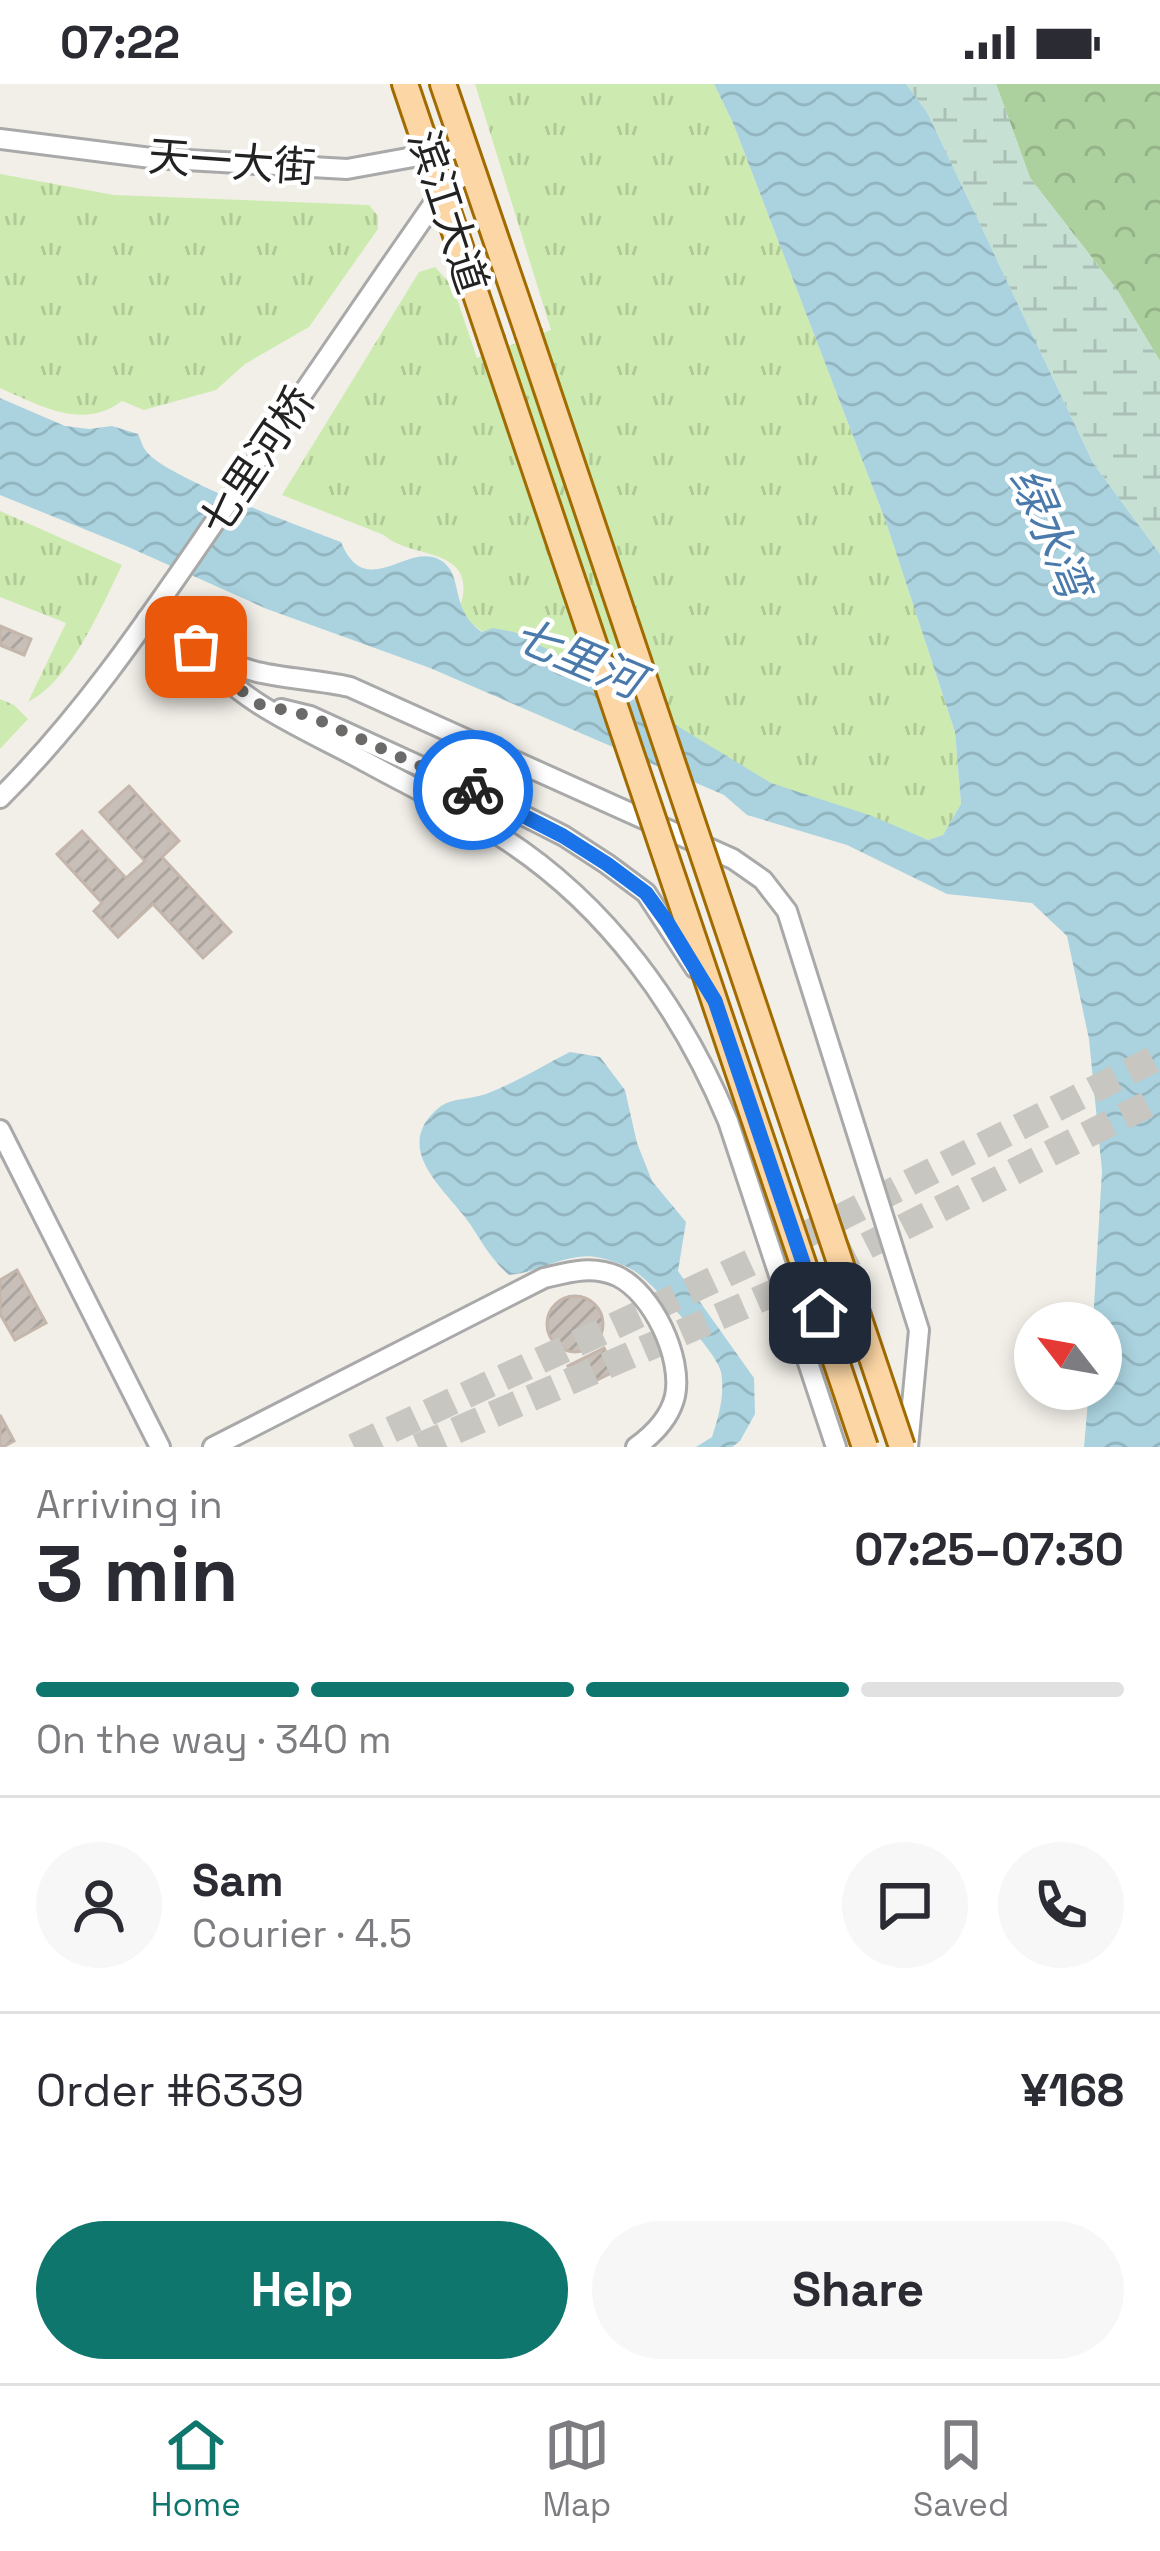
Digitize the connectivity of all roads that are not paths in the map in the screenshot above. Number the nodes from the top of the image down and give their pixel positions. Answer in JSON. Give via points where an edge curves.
{"nodes":[{"id":1,"x":405,"y":84,"type":"edge"},
{"id":2,"x":443,"y":84,"type":"edge"},
{"id":3,"x":0,"y":139,"type":"edge"},
{"id":4,"x":429,"y":156,"type":"junction"},
{"id":5,"x":467,"y":159,"type":"junction"},
{"id":6,"x":440,"y":194,"type":"junction"},
{"id":7,"x":151,"y":614,"type":"junction"},
{"id":8,"x":196,"y":647,"type":"junction"},
{"id":9,"x":259,"y":704,"type":"junction"},
{"id":10,"x":0,"y":798,"type":"edge"},
{"id":11,"x":715,"y":1001,"type":"junction"},
{"id":12,"x":0,"y":1130,"type":"edge"},
{"id":13,"x":160,"y":1447,"type":"edge"},
{"id":14,"x":213,"y":1447,"type":"edge"},
{"id":15,"x":637,"y":1447,"type":"edge"},
{"id":16,"x":836,"y":1447,"type":"edge"},
{"id":17,"x":865,"y":1447,"type":"edge"},
{"id":18,"x":905,"y":1447,"type":"edge"}],
"edges":[{"from":1,"to":4,"type":"main road","name":"滨江大道"},
{"from":2,"to":5,"type":"main road","name":"滨江大道"},
{"from":3,"to":4,"type":"street","name":"天一大街","via":[[347,169]]},
{"from":4,"to":5,"type":"street","name":"天一大街"},
{"from":4,"to":6,"type":"main road","name":"滨江大道"},
{"from":5,"to":6,"type":"street","name":"七里河桥"},
{"from":5,"to":18,"type":"main road","name":"滨江大道","bridge":true},
{"from":6,"to":7,"type":"street","name":"七里河桥"},
{"from":6,"to":11,"type":"main road","name":"滨江大道","bridge":true},
{"from":7,"to":8,"type":"street"},
{"from":7,"to":10,"type":"street","name":"七里河桥"},
{"from":8,"to":9,"type":"street"},
{"from":8,"to":18,"type":"street","via":[[256,672],[350,687],[733,859],[763,880],[787,911],[919,1330]]},
{"from":9,"to":11,"type":"street","bridge":true,"via":[[310,716],[563,836],[646,893]]},
{"from":9,"to":16,"type":"street","via":[[504,839],[578,897],[644,970],[678,1018],[728,1121]]},
{"from":11,"to":17,"type":"main road","name":"滨江大道","bridge":true},
{"from":12,"to":13,"type":"street"},
{"from":14,"to":15,"type":"street","via":[[544,1278],[583,1268],[640,1292],[673,1363],[670,1410]]}]}
